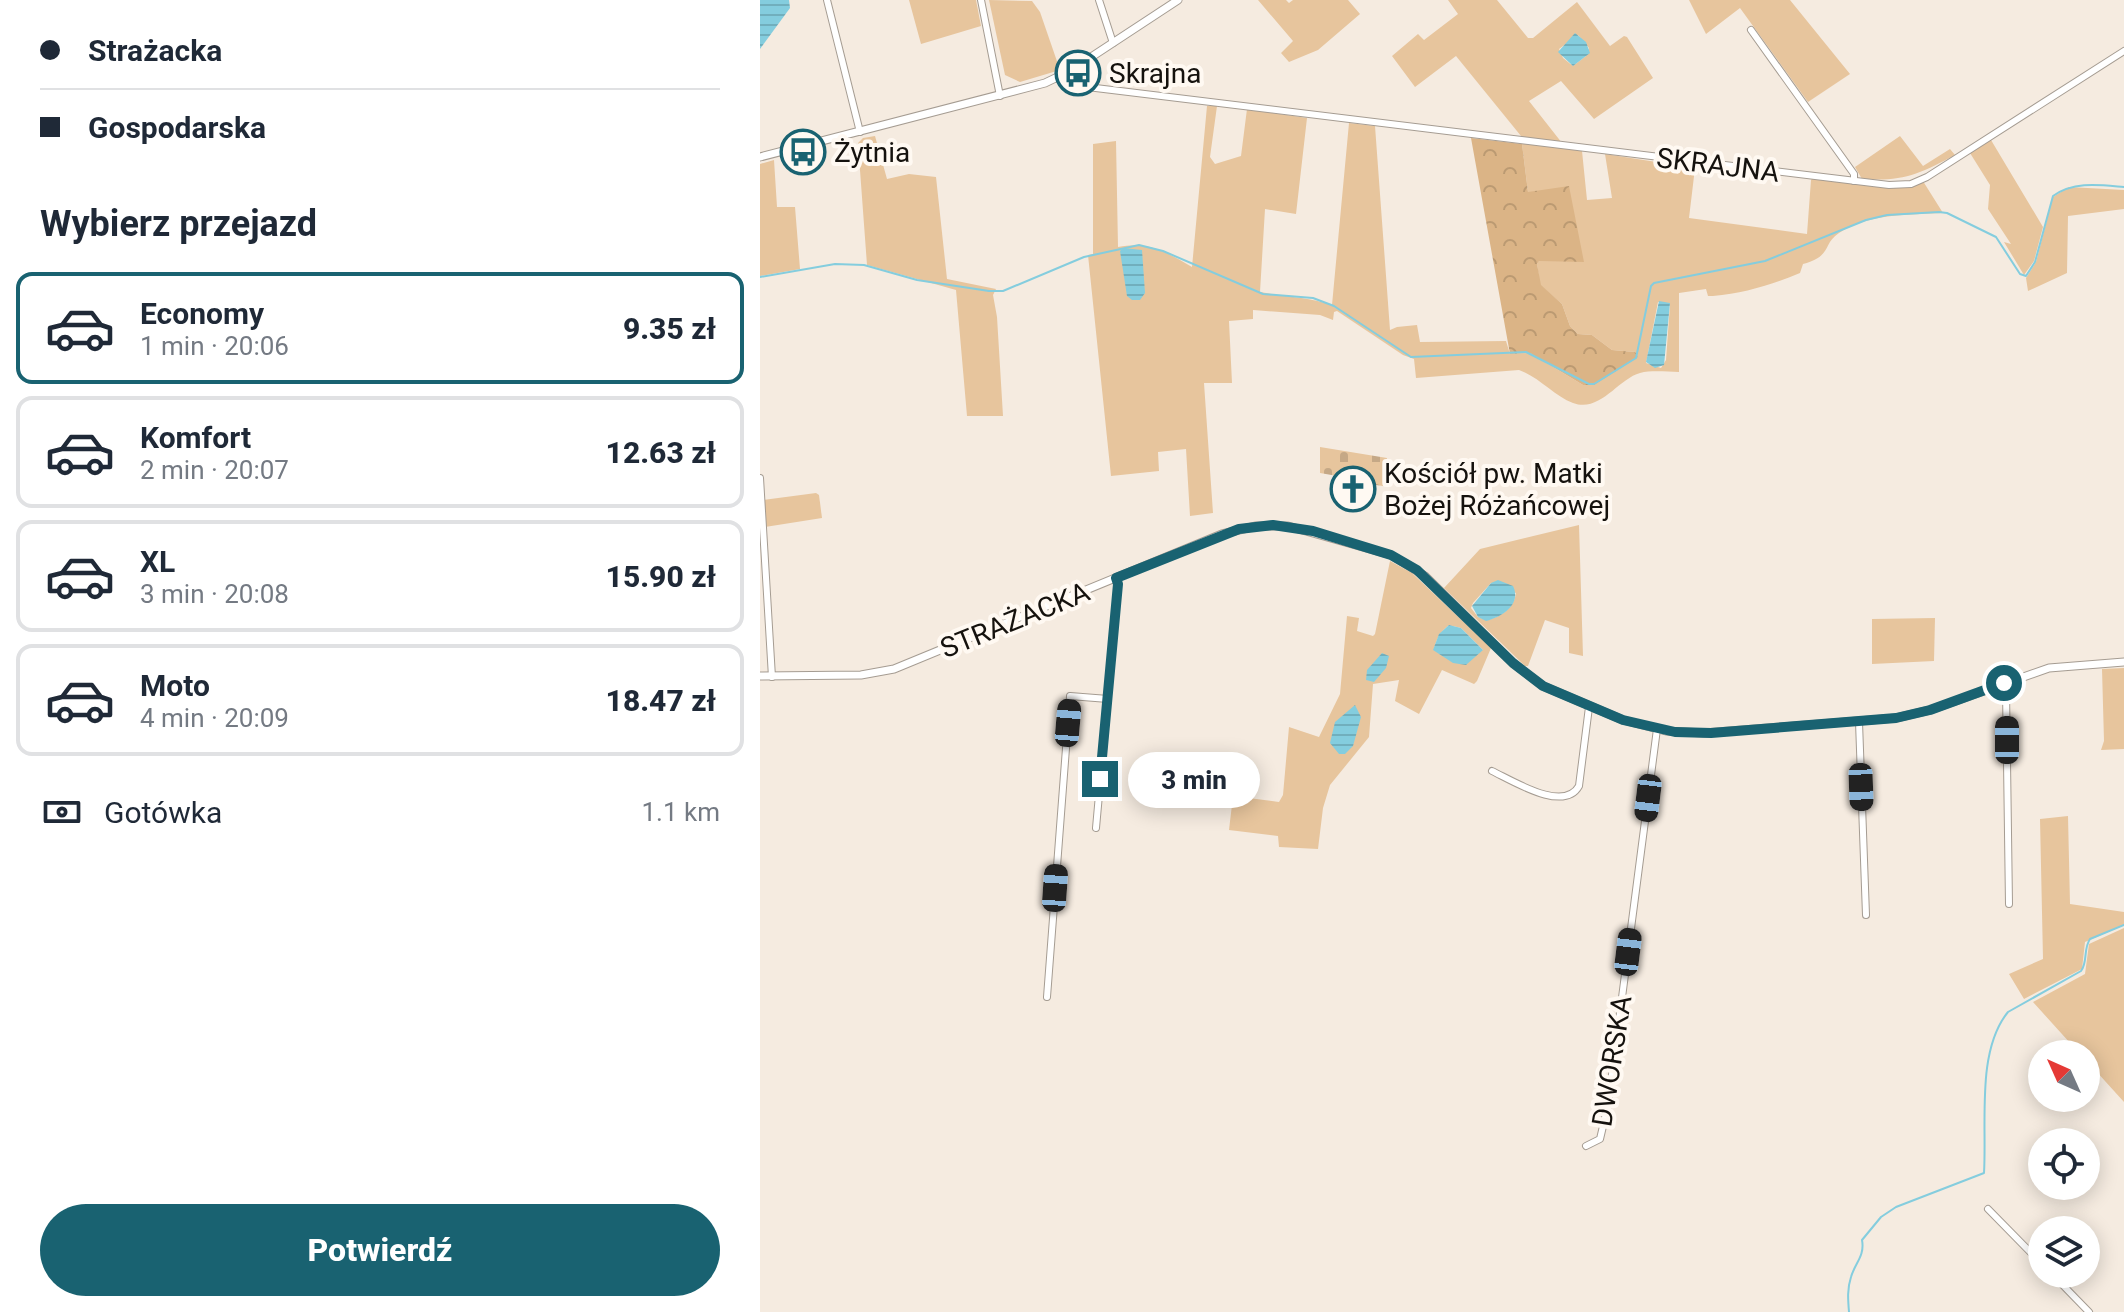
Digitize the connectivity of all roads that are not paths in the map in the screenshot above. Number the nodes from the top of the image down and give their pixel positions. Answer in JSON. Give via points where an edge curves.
{"nodes":[{"id":1,"x":827,"y":0,"type":"edge"},
{"id":2,"x":981,"y":0,"type":"edge"},
{"id":3,"x":1099,"y":0,"type":"edge"},
{"id":4,"x":1178,"y":0,"type":"edge"},
{"id":5,"x":1751,"y":30,"type":"dead end"},
{"id":6,"x":1113,"y":43,"type":"junction"},
{"id":7,"x":2124,"y":51,"type":"edge"},
{"id":8,"x":1061,"y":76,"type":"junction"},
{"id":9,"x":1000,"y":96,"type":"junction"},
{"id":10,"x":860,"y":132,"type":"junction"},
{"id":11,"x":760,"y":157,"type":"edge"},
{"id":12,"x":1854,"y":181,"type":"junction"},
{"id":13,"x":760,"y":478,"type":"edge"},
{"id":14,"x":1116,"y":578,"type":"junction"},
{"id":15,"x":2124,"y":662,"type":"edge"},
{"id":16,"x":760,"y":676,"type":"edge"},
{"id":17,"x":772,"y":677,"type":"junction"},
{"id":18,"x":2004,"y":683,"type":"junction"},
{"id":19,"x":1108,"y":699,"type":"junction"},
{"id":20,"x":1589,"y":707,"type":"junction"},
{"id":21,"x":1859,"y":722,"type":"junction"},
{"id":22,"x":1657,"y":729,"type":"junction"},
{"id":23,"x":1492,"y":771,"type":"dead end"},
{"id":24,"x":1096,"y":828,"type":"dead end"},
{"id":25,"x":2009,"y":904,"type":"dead end"},
{"id":26,"x":1866,"y":915,"type":"dead end"},
{"id":27,"x":1047,"y":997,"type":"dead end"},
{"id":28,"x":1586,"y":1146,"type":"dead end"},
{"id":29,"x":1988,"y":1209,"type":"dead end"},
{"id":30,"x":2028,"y":1250,"type":"edge"},
{"id":31,"x":2066,"y":1288,"type":"edge"},
{"id":32,"x":2089,"y":1312,"type":"edge"}],
"edges":[{"from":1,"to":10,"type":"street"},
{"from":2,"to":9,"type":"street"},
{"from":3,"to":6,"type":"street"},
{"from":4,"to":6,"type":"street"},
{"from":5,"to":12,"type":"street"},
{"from":6,"to":8,"type":"street"},
{"from":7,"to":12,"type":"street","name":"SKRAJNA","via":[[1927,177],[1911,184]]},
{"from":8,"to":9,"type":"street"},
{"from":8,"to":12,"type":"street","name":"SKRAJNA","via":[[1071,85]]},
{"from":9,"to":10,"type":"street"},
{"from":10,"to":11,"type":"street"},
{"from":13,"to":17,"type":"street"},
{"from":14,"to":17,"type":"street","name":"STRAŻACKA","via":[[894,669]]},
{"from":14,"to":19,"type":"street"},
{"from":14,"to":20,"type":"street","name":"STRAŻACKA","via":[[1231,531],[1265,525],[1302,528],[1410,565],[1525,674]]},
{"from":15,"to":18,"type":"street","name":"STRAŻACKA","via":[[2062,666]]},
{"from":16,"to":17,"type":"street","name":"STRAŻACKA"},
{"from":18,"to":21,"type":"street","name":"STRAŻACKA","via":[[1919,713]]},
{"from":18,"to":25,"type":"street"},
{"from":19,"to":24,"type":"street"},
{"from":19,"to":27,"type":"street","via":[[1070,696]]},
{"from":20,"to":22,"type":"street","name":"STRAŻACKA"},
{"from":20,"to":23,"type":"street","via":[[1579,786],[1572,796],[1548,795]]},
{"from":21,"to":22,"type":"street","name":"STRAŻACKA","via":[[1704,733]]},
{"from":21,"to":26,"type":"street"},
{"from":22,"to":28,"type":"street","name":"DWORSKA","via":[[1608,1105],[1600,1139]]},
{"from":29,"to":30,"type":"street"},
{"from":31,"to":32,"type":"street"}]}
